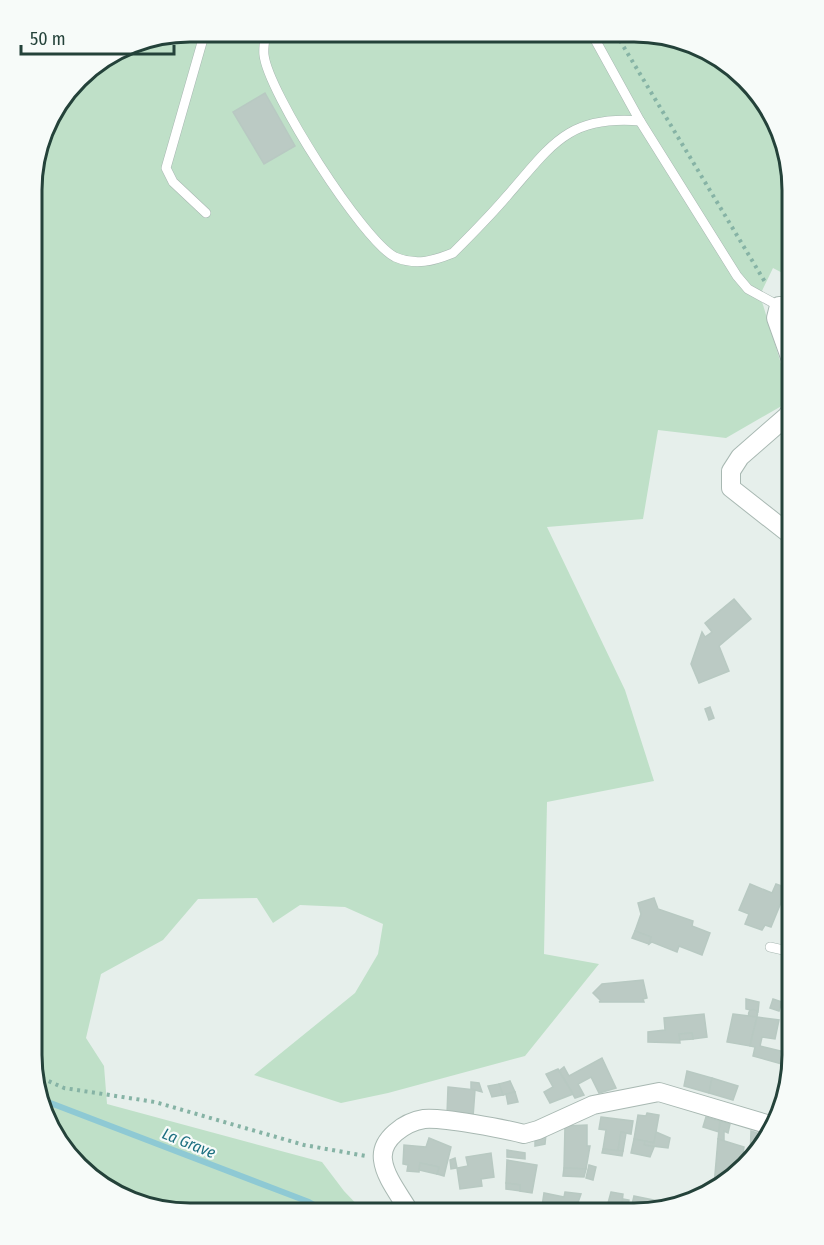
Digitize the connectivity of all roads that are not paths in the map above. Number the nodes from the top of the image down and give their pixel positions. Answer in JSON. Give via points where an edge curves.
{"nodes":[{"id":1,"x":202,"y":42,"type":"edge"},
{"id":2,"x":265,"y":42,"type":"edge"},
{"id":3,"x":596,"y":42,"type":"edge"},
{"id":4,"x":640,"y":121,"type":"junction"},
{"id":5,"x":206,"y":213,"type":"dead end"},
{"id":6,"x":782,"y":304,"type":"edge"},
{"id":7,"x":782,"y":311,"type":"edge"},
{"id":8,"x":782,"y":335,"type":"edge"},
{"id":9,"x":782,"y":420,"type":"edge"},
{"id":10,"x":782,"y":528,"type":"edge"},
{"id":11,"x":770,"y":947,"type":"dead end"},
{"id":12,"x":782,"y":950,"type":"edge"},
{"id":13,"x":765,"y":1124,"type":"edge"},
{"id":14,"x":404,"y":1203,"type":"edge"}],
"edges":[{"from":1,"to":5,"type":"lane","via":[[166,168],[173,182]]},
{"from":2,"to":4,"type":"lane","via":[[264,56],[304,142],[350,211],[393,256],[413,262],[432,262],[453,253],[555,142],[577,129],[609,119]]},
{"from":3,"to":4,"type":"lane"},
{"from":4,"to":6,"type":"lane","via":[[736,276],[748,289]]},
{"from":7,"to":8,"type":"street","via":[[776,318]]},
{"from":9,"to":10,"type":"street","via":[[740,457],[730,471],[731,488]]},
{"from":11,"to":12,"type":"lane"},
{"from":13,"to":14,"type":"street","via":[[659,1092],[607,1101],[524,1134],[425,1119],[389,1138],[382,1157]]}]}
